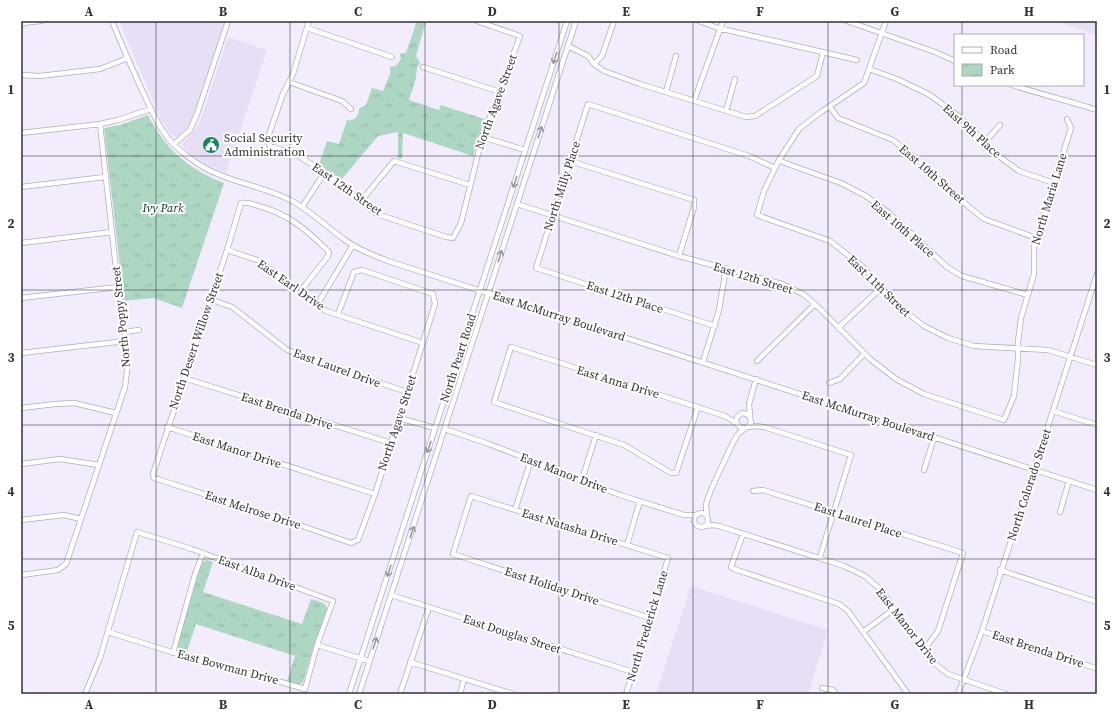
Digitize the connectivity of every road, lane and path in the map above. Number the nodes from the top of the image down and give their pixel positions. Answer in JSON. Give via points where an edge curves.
{"nodes":[{"id":1,"x":41,"y":21,"type":"edge"},
{"id":2,"x":112,"y":21,"type":"edge"},
{"id":3,"x":228,"y":21,"type":"edge"},
{"id":4,"x":309,"y":21,"type":"edge"},
{"id":5,"x":476,"y":21,"type":"edge"},
{"id":6,"x":567,"y":21,"type":"edge"},
{"id":7,"x":576,"y":21,"type":"edge"},
{"id":8,"x":614,"y":21,"type":"edge"},
{"id":9,"x":699,"y":21,"type":"edge"},
{"id":10,"x":722,"y":21,"type":"edge"},
{"id":11,"x":847,"y":21,"type":"edge"},
{"id":12,"x":886,"y":21,"type":"edge"},
{"id":13,"x":21,"y":24,"type":"edge"},
{"id":14,"x":307,"y":28,"type":"junction"},
{"id":15,"x":720,"y":29,"type":"junction"},
{"id":16,"x":882,"y":33,"type":"junction"},
{"id":17,"x":568,"y":46,"type":"junction"},
{"id":18,"x":823,"y":52,"type":"junction"},
{"id":19,"x":676,"y":56,"type":"dead end"},
{"id":20,"x":392,"y":57,"type":"dead end"},
{"id":21,"x":128,"y":58,"type":"junction"},
{"id":22,"x":857,"y":60,"type":"dead end"},
{"id":23,"x":954,"y":61,"type":"edge"},
{"id":24,"x":594,"y":64,"type":"junction"},
{"id":25,"x":423,"y":67,"type":"dead end"},
{"id":26,"x":870,"y":69,"type":"junction"},
{"id":27,"x":21,"y":75,"type":"edge"},
{"id":28,"x":735,"y":79,"type":"dead end"},
{"id":29,"x":289,"y":82,"type":"junction"},
{"id":30,"x":1015,"y":86,"type":"edge"},
{"id":31,"x":500,"y":92,"type":"junction"},
{"id":32,"x":666,"y":92,"type":"junction"},
{"id":33,"x":694,"y":101,"type":"junction"},
{"id":34,"x":830,"y":107,"type":"junction"},
{"id":35,"x":151,"y":109,"type":"junction"},
{"id":36,"x":351,"y":109,"type":"dead end"},
{"id":37,"x":1097,"y":110,"type":"edge"},
{"id":38,"x":726,"y":111,"type":"junction"},
{"id":39,"x":1067,"y":119,"type":"dead end"},
{"id":40,"x":100,"y":124,"type":"junction"},
{"id":41,"x":1000,"y":125,"type":"dead end"},
{"id":42,"x":21,"y":133,"type":"edge"},
{"id":43,"x":482,"y":137,"type":"junction"},
{"id":44,"x":985,"y":142,"type":"junction"},
{"id":45,"x":174,"y":144,"type":"junction"},
{"id":46,"x":525,"y":150,"type":"junction"},
{"id":47,"x":779,"y":160,"type":"junction"},
{"id":48,"x":570,"y":161,"type":"junction"},
{"id":49,"x":775,"y":168,"type":"junction"},
{"id":50,"x":325,"y":172,"type":"junction"},
{"id":51,"x":105,"y":177,"type":"junction"},
{"id":52,"x":1054,"y":183,"type":"junction"},
{"id":53,"x":470,"y":184,"type":"junction"},
{"id":54,"x":21,"y":187,"type":"edge"},
{"id":55,"x":361,"y":201,"type":"junction"},
{"id":56,"x":517,"y":204,"type":"junction"},
{"id":57,"x":302,"y":207,"type":"junction"},
{"id":58,"x":553,"y":215,"type":"junction"},
{"id":59,"x":112,"y":232,"type":"junction"},
{"id":60,"x":453,"y":238,"type":"joint"},
{"id":61,"x":1036,"y":238,"type":"junction"},
{"id":62,"x":21,"y":243,"type":"edge"},
{"id":63,"x":353,"y":245,"type":"junction"},
{"id":64,"x":227,"y":250,"type":"junction"},
{"id":65,"x":679,"y":256,"type":"junction"},
{"id":66,"x":536,"y":268,"type":"joint"},
{"id":67,"x":726,"y":268,"type":"junction"},
{"id":68,"x":1097,"y":274,"type":"edge"},
{"id":69,"x":118,"y":287,"type":"junction"},
{"id":70,"x":881,"y":288,"type":"junction"},
{"id":71,"x":480,"y":290,"type":"junction"},
{"id":72,"x":299,"y":293,"type":"junction"},
{"id":73,"x":488,"y":293,"type":"junction"},
{"id":74,"x":1028,"y":295,"type":"junction"},
{"id":75,"x":21,"y":298,"type":"edge"},
{"id":76,"x":210,"y":300,"type":"junction"},
{"id":77,"x":815,"y":304,"type":"junction"},
{"id":78,"x":317,"y":305,"type":"junction"},
{"id":79,"x":338,"y":314,"type":"junction"},
{"id":80,"x":715,"y":326,"type":"junction"},
{"id":81,"x":838,"y":328,"type":"junction"},
{"id":82,"x":139,"y":330,"type":"dead end"},
{"id":83,"x":124,"y":332,"type":"junction"},
{"id":84,"x":126,"y":340,"type":"junction"},
{"id":85,"x":423,"y":343,"type":"junction"},
{"id":86,"x":1018,"y":349,"type":"junction"},
{"id":87,"x":21,"y":353,"type":"edge"},
{"id":88,"x":864,"y":354,"type":"junction"},
{"id":89,"x":1070,"y":356,"type":"junction"},
{"id":90,"x":757,"y":361,"type":"dead end"},
{"id":91,"x":702,"y":362,"type":"junction"},
{"id":92,"x":1097,"y":365,"type":"edge"},
{"id":93,"x":184,"y":378,"type":"junction"},
{"id":94,"x":756,"y":379,"type":"junction"},
{"id":95,"x":829,"y":383,"type":"dead end"},
{"id":96,"x":407,"y":392,"type":"junction"},
{"id":97,"x":749,"y":404,"type":"junction"},
{"id":98,"x":698,"y":407,"type":"junction"},
{"id":99,"x":21,"y":408,"type":"edge"},
{"id":100,"x":1053,"y":411,"type":"junction"},
{"id":101,"x":116,"y":413,"type":"junction"},
{"id":102,"x":739,"y":414,"type":"junction"},
{"id":103,"x":725,"y":416,"type":"junction"},
{"id":104,"x":399,"y":418,"type":"junction"},
{"id":105,"x":750,"y":418,"type":"junction"},
{"id":106,"x":1004,"y":420,"type":"joint"},
{"id":107,"x":737,"y":424,"type":"junction"},
{"id":108,"x":1097,"y":425,"type":"edge"},
{"id":109,"x":168,"y":427,"type":"junction"},
{"id":110,"x":747,"y":427,"type":"junction"},
{"id":111,"x":764,"y":427,"type":"junction"},
{"id":112,"x":435,"y":428,"type":"junction"},
{"id":113,"x":445,"y":429,"type":"junction"},
{"id":114,"x":596,"y":435,"type":"junction"},
{"id":115,"x":737,"y":437,"type":"junction"},
{"id":116,"x":934,"y":438,"type":"junction"},
{"id":117,"x":391,"y":443,"type":"junction"},
{"id":118,"x":531,"y":460,"type":"junction"},
{"id":119,"x":21,"y":464,"type":"edge"},
{"id":120,"x":99,"y":465,"type":"junction"},
{"id":121,"x":1033,"y":469,"type":"junction"},
{"id":122,"x":924,"y":470,"type":"dead end"},
{"id":123,"x":154,"y":478,"type":"joint"},
{"id":124,"x":582,"y":480,"type":"junction"},
{"id":125,"x":1069,"y":481,"type":"junction"},
{"id":126,"x":1097,"y":490,"type":"edge"},
{"id":127,"x":753,"y":491,"type":"dead end"},
{"id":128,"x":375,"y":494,"type":"junction"},
{"id":129,"x":640,"y":501,"type":"junction"},
{"id":130,"x":706,"y":504,"type":"junction"},
{"id":131,"x":515,"y":510,"type":"junction"},
{"id":132,"x":1060,"y":512,"type":"dead end"},
{"id":133,"x":833,"y":513,"type":"junction"},
{"id":134,"x":684,"y":515,"type":"junction"},
{"id":135,"x":697,"y":515,"type":"junction"},
{"id":136,"x":708,"y":517,"type":"junction"},
{"id":137,"x":81,"y":518,"type":"junction"},
{"id":138,"x":21,"y":520,"type":"edge"},
{"id":139,"x":696,"y":524,"type":"junction"},
{"id":140,"x":705,"y":526,"type":"junction"},
{"id":141,"x":719,"y":526,"type":"junction"},
{"id":142,"x":743,"y":534,"type":"junction"},
{"id":143,"x":351,"y":543,"type":"joint"},
{"id":144,"x":627,"y":545,"type":"junction"},
{"id":145,"x":203,"y":553,"type":"junction"},
{"id":146,"x":453,"y":554,"type":"joint"},
{"id":147,"x":820,"y":557,"type":"junction"},
{"id":148,"x":668,"y":558,"type":"joint"},
{"id":149,"x":1000,"y":570,"type":"junction"},
{"id":150,"x":21,"y":575,"type":"edge"},
{"id":151,"x":391,"y":595,"type":"junction"},
{"id":152,"x":1097,"y":602,"type":"edge"},
{"id":153,"x":429,"y":607,"type":"junction"},
{"id":154,"x":894,"y":609,"type":"junction"},
{"id":155,"x":650,"y":618,"type":"junction"},
{"id":156,"x":982,"y":631,"type":"junction"},
{"id":157,"x":108,"y":632,"type":"junction"},
{"id":158,"x":863,"y":632,"type":"junction"},
{"id":159,"x":317,"y":645,"type":"junction"},
{"id":160,"x":924,"y":650,"type":"junction"},
{"id":161,"x":173,"y":653,"type":"junction"},
{"id":162,"x":360,"y":659,"type":"junction"},
{"id":163,"x":369,"y":661,"type":"junction"},
{"id":164,"x":410,"y":662,"type":"junction"},
{"id":165,"x":1095,"y":668,"type":"dead end"},
{"id":166,"x":633,"y":672,"type":"junction"},
{"id":167,"x":464,"y":679,"type":"junction"},
{"id":168,"x":963,"y":680,"type":"junction"},
{"id":169,"x":822,"y":688,"type":"dead end"},
{"id":170,"x":993,"y":692,"type":"edge"},
{"id":171,"x":85,"y":694,"type":"edge"},
{"id":172,"x":349,"y":694,"type":"edge"},
{"id":173,"x":358,"y":694,"type":"edge"},
{"id":174,"x":400,"y":694,"type":"edge"},
{"id":175,"x":460,"y":694,"type":"edge"},
{"id":176,"x":513,"y":694,"type":"edge"},
{"id":177,"x":626,"y":694,"type":"edge"},
{"id":178,"x":836,"y":694,"type":"edge"},
{"id":179,"x":908,"y":694,"type":"edge"},
{"id":180,"x":958,"y":694,"type":"edge"},
{"id":181,"x":1006,"y":694,"type":"edge"}],
"edges":[{"from":1,"to":13,"type":"street"},
{"from":2,"to":21,"type":"street","name":"East McMurray Boulevard"},
{"from":3,"to":45,"type":"street","via":[[193,125]]},
{"from":4,"to":14,"type":"street"},
{"from":5,"to":31,"type":"street","name":"North Agave Street","via":[[520,36]]},
{"from":6,"to":46,"type":"street","name":"North Peart Road","one_way":true},
{"from":7,"to":17,"type":"street","name":"North Peart Road"},
{"from":8,"to":24,"type":"street","via":[[602,56]]},
{"from":9,"to":15,"type":"street"},
{"from":10,"to":15,"type":"street"},
{"from":11,"to":16,"type":"street"},
{"from":12,"to":16,"type":"street"},
{"from":14,"to":20,"type":"street"},
{"from":14,"to":29,"type":"street"},
{"from":15,"to":18,"type":"street"},
{"from":15,"to":33,"type":"street"},
{"from":16,"to":23,"type":"street"},
{"from":16,"to":26,"type":"street"},
{"from":17,"to":24,"type":"street","via":[[588,56]]},
{"from":56,"to":17,"type":"street","name":"North Peart Road","one_way":true},
{"from":18,"to":22,"type":"street"},
{"from":18,"to":38,"type":"street","via":[[817,76],[755,116],[746,117]]},
{"from":19,"to":32,"type":"street"},
{"from":21,"to":27,"type":"street","via":[[100,69],[40,76]]},
{"from":21,"to":35,"type":"street","name":"East McMurray Boulevard"},
{"from":24,"to":32,"type":"street","via":[[604,71]]},
{"from":25,"to":31,"type":"street"},
{"from":26,"to":34,"type":"street","via":[[864,83]]},
{"from":26,"to":44,"type":"street","name":"East 9th Place","via":[[930,95],[961,118]]},
{"from":28,"to":38,"type":"street"},
{"from":29,"to":36,"type":"street","via":[[342,101]]},
{"from":29,"to":50,"type":"street","name":"East 12th Street","via":[[267,140],[270,146],[297,155]]},
{"from":30,"to":37,"type":"street"},
{"from":31,"to":43,"type":"street","name":"North Agave Street"},
{"from":32,"to":33,"type":"street"},
{"from":33,"to":38,"type":"street"},
{"from":34,"to":47,"type":"street","via":[[799,129]]},
{"from":34,"to":61,"type":"street","name":"East 10th Street","via":[[838,118],[893,140],[984,219]]},
{"from":35,"to":40,"type":"street"},
{"from":35,"to":45,"type":"street","name":"East McMurray Boulevard","via":[[163,132]]},
{"from":39,"to":52,"type":"street","name":"North Maria Lane","via":[[1071,128]]},
{"from":40,"to":42,"type":"street"},
{"from":40,"to":51,"type":"street","name":"North Poppy Street"},
{"from":41,"to":44,"type":"street"},
{"from":43,"to":46,"type":"street"},
{"from":43,"to":53,"type":"street","name":"North Agave Street"},
{"from":44,"to":52,"type":"street","name":"East 9th Place","via":[[1019,171]]},
{"from":45,"to":57,"type":"street","name":"East McMurray Boulevard","via":[[189,157],[219,175],[268,191]]},
{"from":46,"to":71,"type":"street","name":"North Peart Road","one_way":true},
{"from":47,"to":49,"type":"street"},
{"from":47,"to":74,"type":"street","name":"East 10th Place","via":[[841,183],[866,196],[889,213],[947,267],[962,276]]},
{"from":48,"to":49,"type":"street","name":"North Milly Place","via":[[588,104],[749,156]]},
{"from":48,"to":58,"type":"street","name":"North Milly Place"},
{"from":48,"to":65,"type":"street","via":[[694,200]]},
{"from":49,"to":70,"type":"street","name":"East 11th Street","via":[[764,191],[757,215],[830,241],[862,266]]},
{"from":50,"to":55,"type":"street","name":"East 12th Street"},
{"from":50,"to":57,"type":"street"},
{"from":51,"to":54,"type":"street"},
{"from":51,"to":59,"type":"street","name":"North Poppy Street"},
{"from":52,"to":61,"type":"street","name":"North Maria Lane"},
{"from":53,"to":55,"type":"street","via":[[394,161]]},
{"from":53,"to":60,"type":"street","name":"North Agave Street","via":[[461,223]]},
{"from":55,"to":60,"type":"street","name":"East 12th Street","via":[[377,214]]},
{"from":56,"to":58,"type":"street","name":"East 12th Street"},
{"from":73,"to":56,"type":"street","name":"North Peart Road","one_way":true},
{"from":57,"to":63,"type":"street","name":"East McMurray Boulevard"},
{"from":58,"to":65,"type":"street","name":"East 12th Street"},
{"from":58,"to":66,"type":"street","name":"North Milly Place"},
{"from":59,"to":62,"type":"street"},
{"from":59,"to":69,"type":"street","name":"North Poppy Street"},
{"from":61,"to":74,"type":"street","name":"North Maria Lane","via":[[1034,274]]},
{"from":63,"to":71,"type":"street","name":"East McMurray Boulevard","via":[[388,261]]},
{"from":63,"to":78,"type":"street"},
{"from":64,"to":72,"type":"street","name":"East Earl Drive","via":[[260,261]]},
{"from":64,"to":72,"type":"street","name":"North Desert Willow Street","via":[[241,203],[248,202],[275,211],[294,221],[329,252]]},
{"from":64,"to":76,"type":"street","name":"North Desert Willow Street"},
{"from":65,"to":67,"type":"street","name":"East 12th Street"},
{"from":66,"to":80,"type":"street","name":"East 12th Place"},
{"from":67,"to":77,"type":"street","name":"East 12th Street","via":[[782,284],[803,294]]},
{"from":67,"to":80,"type":"street"},
{"from":68,"to":89,"type":"street","name":"North Colorado Street"},
{"from":69,"to":75,"type":"street"},
{"from":69,"to":83,"type":"street","name":"North Poppy Street"},
{"from":70,"to":81,"type":"street"},
{"from":70,"to":86,"type":"street","name":"East 11th Street","via":[[897,306],[924,326],[948,338],[974,346]]},
{"from":71,"to":73,"type":"street","name":"East McMurray Boulevard"},
{"from":71,"to":112,"type":"street","name":"North Peart Road"},
{"from":72,"to":78,"type":"street","name":"East Earl Drive"},
{"from":73,"to":91,"type":"street","name":"East McMurray Boulevard"},
{"from":73,"to":113,"type":"street","name":"North Peart Road"},
{"from":74,"to":86,"type":"street","name":"North Maria Lane","via":[[1021,318]]},
{"from":76,"to":93,"type":"street","name":"North Desert Willow Street"},
{"from":76,"to":96,"type":"street","name":"East Laurel Drive","via":[[232,307],[286,349],[298,355]]},
{"from":77,"to":81,"type":"street","name":"East 12th Street"},
{"from":77,"to":90,"type":"street"},
{"from":78,"to":79,"type":"street","name":"East Earl Drive"},
{"from":79,"to":85,"type":"street","name":"East Earl Drive"},
{"from":79,"to":85,"type":"street","name":"North Agave Street","via":[[354,272],[362,270],[434,294],[436,304]]},
{"from":80,"to":91,"type":"street"},
{"from":81,"to":88,"type":"street","name":"East 12th Street"},
{"from":82,"to":83,"type":"street"},
{"from":83,"to":84,"type":"street","name":"North Poppy Street"},
{"from":84,"to":87,"type":"street"},
{"from":84,"to":101,"type":"street","name":"North Poppy Street","via":[[128,363],[125,387]]},
{"from":85,"to":96,"type":"street","name":"North Agave Street"},
{"from":86,"to":89,"type":"street","name":"East 11th Street","via":[[1048,350]]},
{"from":86,"to":106,"type":"street","name":"North Maria Lane","via":[[1014,396]]},
{"from":88,"to":95,"type":"street","via":[[840,379]]},
{"from":88,"to":106,"type":"street","name":"East 12th Street","via":[[896,379],[924,394]]},
{"from":89,"to":92,"type":"street","name":"East 11th Street"},
{"from":89,"to":100,"type":"street","name":"North Colorado Street"},
{"from":91,"to":94,"type":"street","name":"East McMurray Boulevard"},
{"from":93,"to":109,"type":"street","name":"North Desert Willow Street"},
{"from":93,"to":117,"type":"street","name":"East Brenda Drive"},
{"from":94,"to":97,"type":"street"},
{"from":94,"to":116,"type":"street","name":"East McMurray Boulevard"},
{"from":96,"to":104,"type":"street","name":"North Agave Street"},
{"from":97,"to":102,"type":"street"},
{"from":97,"to":105,"type":"street"},
{"from":98,"to":103,"type":"street","name":"East Anna Drive"},
{"from":98,"to":114,"type":"street","via":[[676,473],[624,445]]},
{"from":98,"to":114,"type":"street","name":"East Anna Drive","via":[[511,348],[494,402]]},
{"from":99,"to":101,"type":"street","via":[[74,403]]},
{"from":100,"to":108,"type":"street"},
{"from":100,"to":121,"type":"street","name":"North Colorado Street"},
{"from":101,"to":120,"type":"street","name":"North Poppy Street"},
{"from":102,"to":103,"type":"street","name":"East Anna Drive"},
{"from":102,"to":105,"type":"street","via":[[744,413]]},
{"from":102,"to":107,"type":"street"},
{"from":103,"to":107,"type":"street","name":"East Anna Drive"},
{"from":104,"to":112,"type":"street"},
{"from":104,"to":117,"type":"street","name":"North Agave Street"},
{"from":105,"to":110,"type":"street","via":[[751,423]]},
{"from":105,"to":111,"type":"street"},
{"from":107,"to":110,"type":"street","via":[[741,428]]},
{"from":107,"to":115,"type":"street"},
{"from":109,"to":123,"type":"street","name":"North Desert Willow Street","via":[[152,474]]},
{"from":109,"to":128,"type":"street","name":"East Manor Drive"},
{"from":110,"to":111,"type":"street"},
{"from":110,"to":115,"type":"street"},
{"from":111,"to":133,"type":"street","via":[[851,454]]},
{"from":112,"to":162,"type":"street","name":"North Peart Road","one_way":true},
{"from":113,"to":118,"type":"street","name":"East Manor Drive"},
{"from":151,"to":113,"type":"street","name":"North Peart Road","one_way":true},
{"from":114,"to":124,"type":"street"},
{"from":115,"to":130,"type":"street"},
{"from":116,"to":121,"type":"street","name":"East McMurray Boulevard"},
{"from":116,"to":122,"type":"street"},
{"from":117,"to":128,"type":"street","name":"North Agave Street"},
{"from":118,"to":124,"type":"street","name":"East Manor Drive"},
{"from":118,"to":131,"type":"street"},
{"from":119,"to":120,"type":"street","via":[[60,459]]},
{"from":120,"to":137,"type":"street","name":"North Poppy Street"},
{"from":121,"to":125,"type":"street","name":"East McMurray Boulevard"},
{"from":121,"to":149,"type":"street","name":"North Colorado Street"},
{"from":123,"to":143,"type":"street","name":"East Melrose Drive"},
{"from":124,"to":129,"type":"street","name":"East Manor Drive"},
{"from":125,"to":126,"type":"street","name":"East McMurray Boulevard"},
{"from":125,"to":132,"type":"street"},
{"from":127,"to":133,"type":"street","name":"East Laurel Place","via":[[764,490]]},
{"from":128,"to":143,"type":"street","name":"North Agave Street","via":[[358,540]]},
{"from":129,"to":134,"type":"street","name":"East Manor Drive"},
{"from":129,"to":144,"type":"street"},
{"from":130,"to":135,"type":"street"},
{"from":130,"to":136,"type":"street"},
{"from":131,"to":144,"type":"street","name":"East Natasha Drive"},
{"from":131,"to":146,"type":"street","name":"East Natasha Drive","via":[[471,496]]},
{"from":133,"to":147,"type":"street"},
{"from":133,"to":160,"type":"street","name":"East Laurel Place","via":[[963,553],[938,631]]},
{"from":134,"to":135,"type":"street","name":"East Manor Drive"},
{"from":134,"to":139,"type":"street","name":"East Manor Drive"},
{"from":135,"to":136,"type":"street","via":[[704,514]]},
{"from":135,"to":139,"type":"street","via":[[694,520]]},
{"from":136,"to":140,"type":"street"},
{"from":136,"to":141,"type":"street","name":"East Manor Drive"},
{"from":137,"to":138,"type":"street","via":[[64,515]]},
{"from":137,"to":150,"type":"street","name":"North Poppy Street","via":[[66,564],[58,570]]},
{"from":139,"to":140,"type":"street","via":[[699,527]]},
{"from":140,"to":141,"type":"street","name":"East Manor Drive"},
{"from":141,"to":142,"type":"street","name":"East Manor Drive"},
{"from":142,"to":147,"type":"street","name":"East Manor Drive"},
{"from":142,"to":158,"type":"street","via":[[731,567],[734,570],[839,604],[848,611]]},
{"from":144,"to":148,"type":"street","name":"East Natasha Drive"},
{"from":145,"to":157,"type":"street","name":"East Alba Drive","via":[[137,532]]},
{"from":145,"to":159,"type":"street","name":"East Alba Drive","via":[[333,601]]},
{"from":145,"to":161,"type":"street"},
{"from":146,"to":155,"type":"street","name":"East Holiday Drive"},
{"from":147,"to":154,"type":"street","name":"East Manor Drive","via":[[865,576],[880,589]]},
{"from":148,"to":155,"type":"street","name":"North Frederick Lane"},
{"from":149,"to":152,"type":"street"},
{"from":149,"to":156,"type":"street","name":"North Colorado Street"},
{"from":151,"to":153,"type":"street","name":"East Douglas Street"},
{"from":163,"to":151,"type":"street","name":"North Peart Road","one_way":true},
{"from":153,"to":164,"type":"street"},
{"from":153,"to":166,"type":"street","name":"East Douglas Street"},
{"from":154,"to":158,"type":"street"},
{"from":154,"to":160,"type":"street","name":"East Manor Drive"},
{"from":155,"to":166,"type":"street","name":"North Frederick Lane"},
{"from":156,"to":165,"type":"street","name":"East Brenda Drive"},
{"from":156,"to":168,"type":"street","name":"North Colorado Street"},
{"from":157,"to":161,"type":"street","name":"East Bowman Drive"},
{"from":157,"to":171,"type":"street"},
{"from":158,"to":179,"type":"street"},
{"from":159,"to":161,"type":"street","name":"East Bowman Drive","via":[[305,689]]},
{"from":159,"to":162,"type":"street"},
{"from":160,"to":168,"type":"street","name":"East Manor Drive","via":[[934,663],[948,674]]},
{"from":162,"to":163,"type":"street"},
{"from":162,"to":172,"type":"street","name":"North Peart Road"},
{"from":163,"to":173,"type":"street","name":"North Peart Road"},
{"from":164,"to":167,"type":"street"},
{"from":164,"to":174,"type":"street"},
{"from":166,"to":177,"type":"street","name":"North Frederick Lane"},
{"from":167,"to":175,"type":"street"},
{"from":167,"to":176,"type":"street"},
{"from":168,"to":170,"type":"street","name":"East Manor Drive"},
{"from":168,"to":180,"type":"street","name":"North Colorado Street"},
{"from":169,"to":178,"type":"street","via":[[833,690]]},
{"from":170,"to":181,"type":"street","name":"East Manor Drive"}]}
